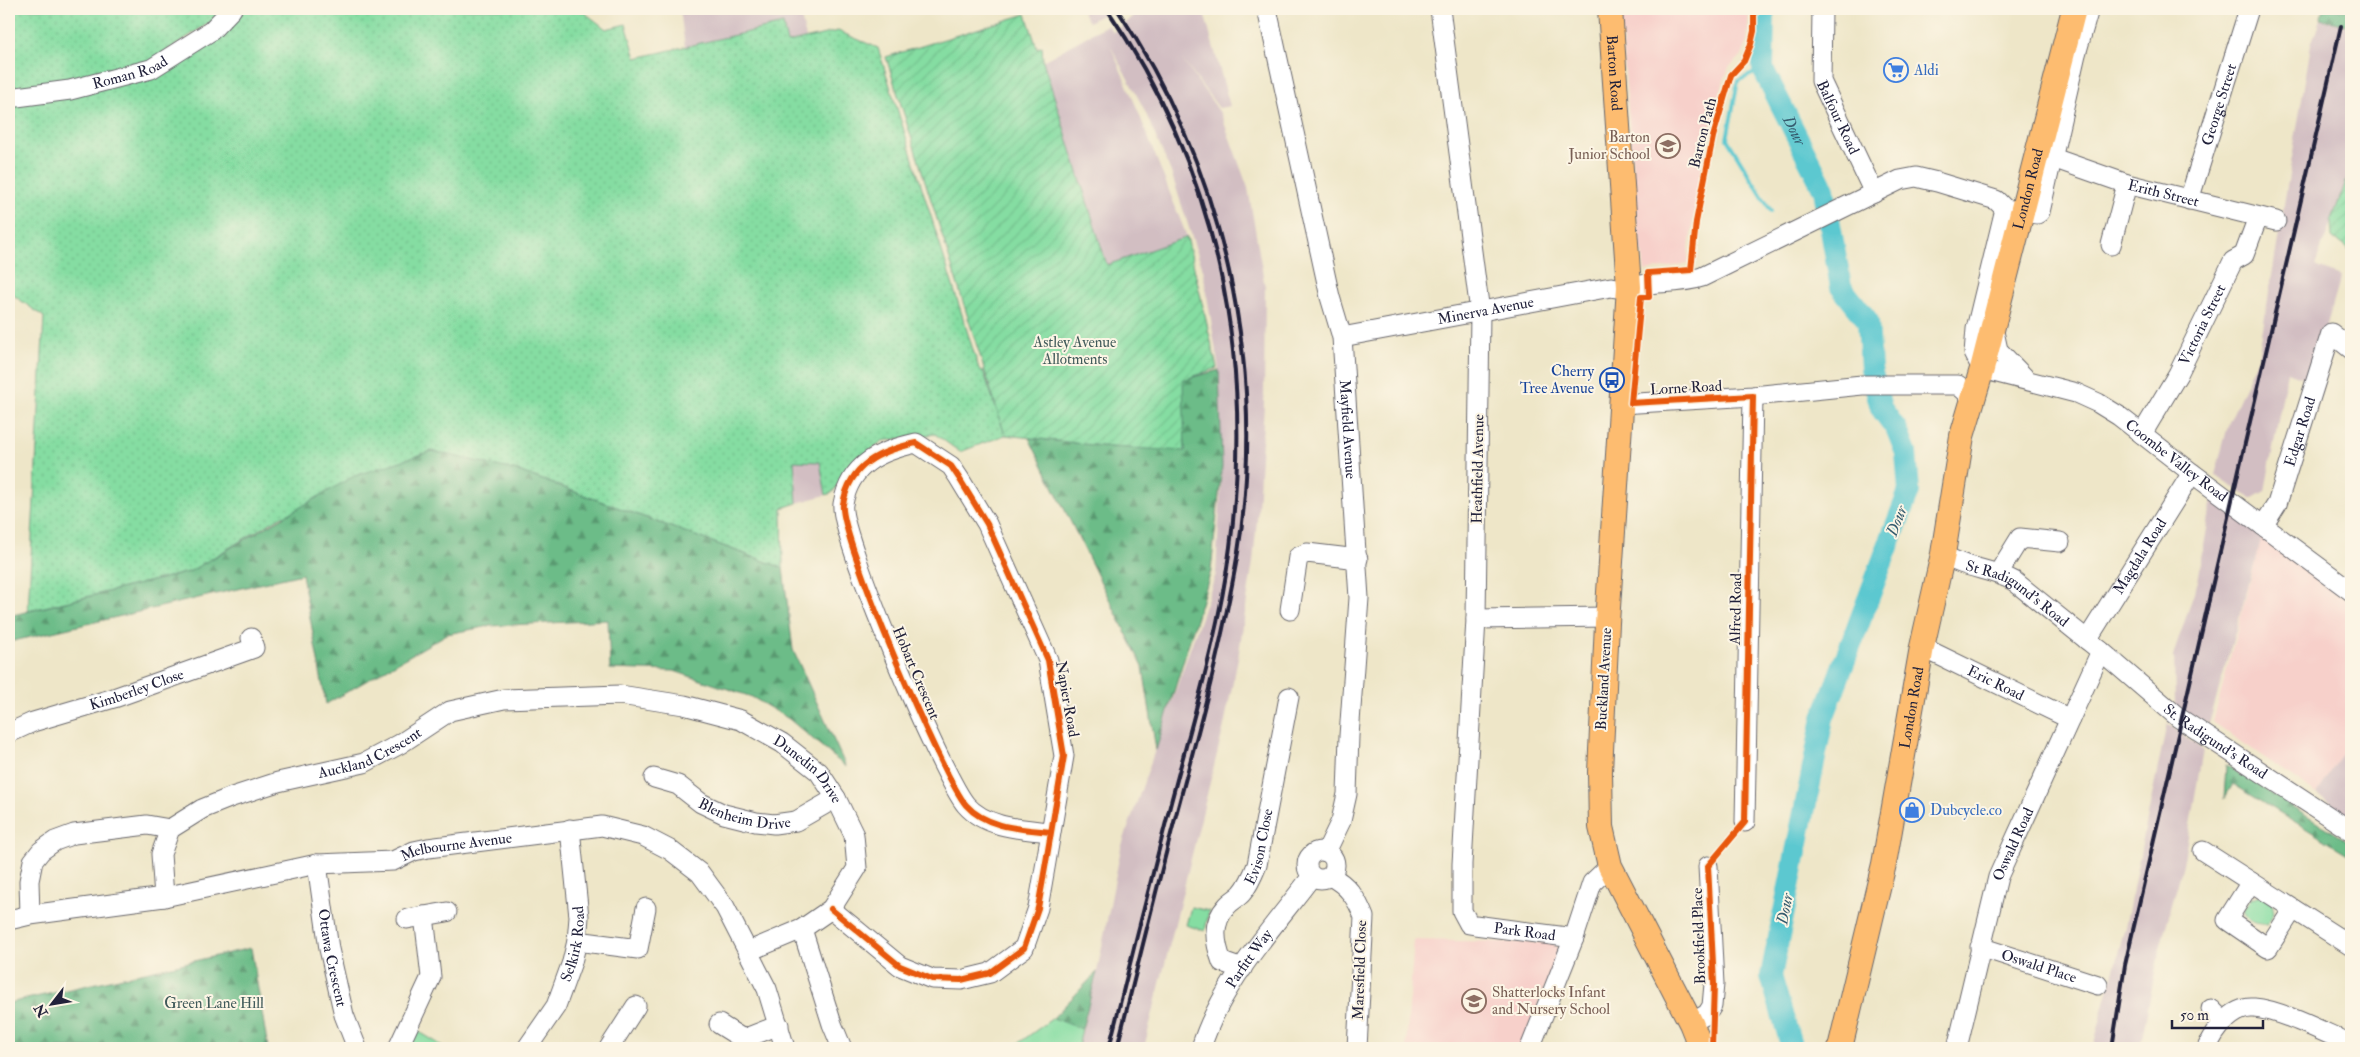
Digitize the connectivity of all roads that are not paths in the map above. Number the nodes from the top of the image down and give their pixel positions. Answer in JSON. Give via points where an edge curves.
{"nodes":[{"id":1,"x":232,"y":9,"type":"edge"},
{"id":2,"x":1267,"y":9,"type":"edge"},
{"id":3,"x":1440,"y":9,"type":"edge"},
{"id":4,"x":1610,"y":9,"type":"edge"},
{"id":5,"x":1822,"y":9,"type":"edge"},
{"id":6,"x":2077,"y":9,"type":"edge"},
{"id":7,"x":2249,"y":9,"type":"edge"},
{"id":8,"x":2069,"y":52,"type":"junction"},
{"id":9,"x":9,"y":98,"type":"edge"},
{"id":10,"x":2053,"y":158,"type":"junction"},
{"id":11,"x":2127,"y":184,"type":"junction"},
{"id":12,"x":1874,"y":193,"type":"junction"},
{"id":13,"x":2189,"y":200,"type":"junction"},
{"id":14,"x":2013,"y":209,"type":"junction"},
{"id":15,"x":2267,"y":219,"type":"joint"},
{"id":16,"x":2111,"y":245,"type":"dead end"},
{"id":17,"x":1629,"y":287,"type":"junction"},
{"id":18,"x":1480,"y":312,"type":"junction"},
{"id":19,"x":1993,"y":326,"type":"junction"},
{"id":20,"x":1342,"y":337,"type":"junction"},
{"id":21,"x":2351,"y":349,"type":"edge"},
{"id":22,"x":1982,"y":369,"type":"junction"},
{"id":23,"x":2028,"y":380,"type":"junction"},
{"id":24,"x":1752,"y":396,"type":"junction"},
{"id":25,"x":1973,"y":398,"type":"junction"},
{"id":26,"x":1621,"y":404,"type":"junction"},
{"id":27,"x":2142,"y":434,"type":"junction"},
{"id":28,"x":865,"y":464,"type":"joint"},
{"id":29,"x":2192,"y":473,"type":"junction"},
{"id":30,"x":2263,"y":526,"type":"junction"},
{"id":31,"x":2060,"y":542,"type":"dead end"},
{"id":32,"x":1943,"y":554,"type":"junction"},
{"id":33,"x":1358,"y":559,"type":"junction"},
{"id":34,"x":1998,"y":572,"type":"junction"},
{"id":35,"x":2351,"y":591,"type":"edge"},
{"id":36,"x":1290,"y":610,"type":"dead end"},
{"id":37,"x":1607,"y":617,"type":"junction"},
{"id":38,"x":1476,"y":619,"type":"junction"},
{"id":39,"x":250,"y":638,"type":"dead end"},
{"id":40,"x":2094,"y":646,"type":"junction"},
{"id":41,"x":1922,"y":648,"type":"junction"},
{"id":42,"x":572,"y":696,"type":"joint"},
{"id":43,"x":1288,"y":697,"type":"dead end"},
{"id":44,"x":2070,"y":719,"type":"junction"},
{"id":45,"x":9,"y":733,"type":"edge"},
{"id":46,"x":654,"y":778,"type":"dead end"},
{"id":47,"x":836,"y":798,"type":"junction"},
{"id":48,"x":1745,"y":822,"type":"dead end"},
{"id":49,"x":170,"y":829,"type":"junction"},
{"id":50,"x":570,"y":829,"type":"junction"},
{"id":51,"x":2351,"y":831,"type":"edge"},
{"id":52,"x":1050,"y":832,"type":"junction"},
{"id":53,"x":2203,"y":851,"type":"dead end"},
{"id":54,"x":317,"y":864,"type":"junction"},
{"id":55,"x":1610,"y":866,"type":"junction"},
{"id":56,"x":1708,"y":866,"type":"dead end"},
{"id":57,"x":1321,"y":876,"type":"junction"},
{"id":58,"x":2251,"y":882,"type":"junction"},
{"id":59,"x":164,"y":897,"type":"junction"},
{"id":60,"x":646,"y":908,"type":"dead end"},
{"id":61,"x":831,"y":909,"type":"junction"},
{"id":62,"x":2293,"y":909,"type":"junction"},
{"id":63,"x":447,"y":912,"type":"dead end"},
{"id":64,"x":30,"y":915,"type":"junction"},
{"id":65,"x":9,"y":920,"type":"edge"},
{"id":66,"x":1474,"y":926,"type":"joint"},
{"id":67,"x":802,"y":929,"type":"junction"},
{"id":68,"x":1574,"y":938,"type":"junction"},
{"id":69,"x":577,"y":941,"type":"junction"},
{"id":70,"x":2351,"y":946,"type":"edge"},
{"id":71,"x":1980,"y":947,"type":"junction"},
{"id":72,"x":750,"y":951,"type":"junction"},
{"id":73,"x":1242,"y":969,"type":"junction"},
{"id":74,"x":2098,"y":985,"type":"dead end"},
{"id":75,"x":636,"y":1006,"type":"dead end"},
{"id":76,"x":1691,"y":1022,"type":"junction"},
{"id":77,"x":719,"y":1024,"type":"dead end"},
{"id":78,"x":779,"y":1025,"type":"junction"},
{"id":79,"x":743,"y":1044,"type":"edge"},
{"id":80,"x":2351,"y":1044,"type":"edge"},
{"id":81,"x":357,"y":1048,"type":"edge"},
{"id":82,"x":398,"y":1048,"type":"edge"},
{"id":83,"x":527,"y":1048,"type":"edge"},
{"id":84,"x":609,"y":1048,"type":"edge"},
{"id":85,"x":785,"y":1048,"type":"edge"},
{"id":86,"x":842,"y":1048,"type":"edge"},
{"id":87,"x":1201,"y":1048,"type":"edge"},
{"id":88,"x":1357,"y":1048,"type":"edge"},
{"id":89,"x":1530,"y":1048,"type":"edge"},
{"id":90,"x":1701,"y":1048,"type":"edge"},
{"id":91,"x":1840,"y":1048,"type":"edge"},
{"id":92,"x":1957,"y":1048,"type":"edge"},
{"id":93,"x":2207,"y":1048,"type":"edge"}],
"edges":[{"from":1,"to":9,"type":"street","name":"Roman Road","via":[[211,31],[151,69],[70,90]]},
{"from":2,"to":20,"type":"street","name":"Mayfield Avenue","via":[[1330,297]]},
{"from":3,"to":18,"type":"street","name":"Heathfield Avenue"},
{"from":4,"to":17,"type":"main road","name":"Barton Road"},
{"from":5,"to":12,"type":"street","name":"Balfour Road","via":[[1821,81]]},
{"from":6,"to":8,"type":"main road","name":"London Road"},
{"from":7,"to":13,"type":"street","name":"George Street"},
{"from":8,"to":10,"type":"street"},
{"from":8,"to":14,"type":"main road","name":"London Road"},
{"from":10,"to":11,"type":"street","name":"Erith Street"},
{"from":10,"to":14,"type":"street","via":[[2040,212]]},
{"from":11,"to":13,"type":"street","name":"Erith Street"},
{"from":11,"to":16,"type":"street"},
{"from":12,"to":14,"type":"street","via":[[1900,180],[1916,177],[1996,200]]},
{"from":12,"to":17,"type":"street","via":[[1702,277]]},
{"from":13,"to":15,"type":"street","name":"Erith Street"},
{"from":14,"to":19,"type":"main road","name":"London Road"},
{"from":14,"to":22,"type":"street","name":"London Road","via":[[1976,329],[1974,353]]},
{"from":15,"to":27,"type":"street","name":"Victoria Street","via":[[2244,255],[2233,261],[2178,374]]},
{"from":17,"to":18,"type":"street","name":"Minerva Avenue","via":[[1611,287]]},
{"from":17,"to":26,"type":"main road","name":"Buckland Avenue"},
{"from":18,"to":20,"type":"street","name":"Minerva Avenue"},
{"from":18,"to":38,"type":"street","name":"Heathfield Avenue"},
{"from":19,"to":22,"type":"main road","name":"London Road"},
{"from":19,"to":23,"type":"street","via":[[1998,350]]},
{"from":20,"to":33,"type":"street","name":"Mayfield Avenue"},
{"from":21,"to":30,"type":"street","name":"Edgar Road","via":[[2331,333],[2277,504]]},
{"from":22,"to":23,"type":"street","name":"Coombe Valley Road"},
{"from":22,"to":25,"type":"main road","name":"London Road"},
{"from":23,"to":27,"type":"street","name":"Coombe Valley Road","via":[[2076,393],[2098,403]]},
{"from":24,"to":25,"type":"street","name":"Lorne Road","via":[[1893,384],[1958,385]]},
{"from":24,"to":26,"type":"street","name":"Lorne Road"},
{"from":24,"to":48,"type":"street","name":"Alfred Road"},
{"from":25,"to":32,"type":"main road","name":"London Road","via":[[1962,436]]},
{"from":26,"to":37,"type":"main road","name":"Buckland Avenue"},
{"from":27,"to":29,"type":"street","name":"Coombe Valley Road"},
{"from":28,"to":52,"type":"street","name":"Hobart Crescent","via":[[848,485],[843,507],[851,544],[881,624],[931,739],[966,805],[986,820],[1015,829]]},
{"from":28,"to":52,"type":"street","name":"Napier Road","via":[[889,449],[916,443],[951,466],[987,524],[1048,660],[1064,756]]},
{"from":29,"to":30,"type":"street","name":"Coombe Valley Road"},
{"from":29,"to":40,"type":"street","name":"Magdala Road"},
{"from":30,"to":35,"type":"street","name":"Coombe Valley Road"},
{"from":31,"to":34,"type":"street","via":[[2020,538]]},
{"from":32,"to":34,"type":"street","name":"St Radigund's Road","via":[[1958,564]]},
{"from":32,"to":41,"type":"main road","name":"London Road"},
{"from":33,"to":36,"type":"street","via":[[1307,553],[1298,557]]},
{"from":33,"to":57,"type":"street","name":"Mayfield Avenue","via":[[1359,598],[1347,794],[1341,821],[1326,852],[1335,864]]},
{"from":34,"to":40,"type":"street","name":"St Radigund's Road","via":[[2030,592]]},
{"from":37,"to":38,"type":"street"},
{"from":37,"to":55,"type":"main road","name":"Buckland Avenue","via":[[1600,772],[1601,827]]},
{"from":38,"to":66,"type":"street","name":"Heathfield Avenue","via":[[1462,864],[1462,911],[1469,924]]},
{"from":39,"to":45,"type":"street","name":"Kimberley Close","via":[[254,648],[114,698],[33,722]]},
{"from":40,"to":44,"type":"street","name":"Oswald Road"},
{"from":40,"to":51,"type":"street","name":"St. Radigund's Road","via":[[2179,718]]},
{"from":41,"to":44,"type":"street","name":"Eric Road"},
{"from":41,"to":91,"type":"main road","name":"London Road","via":[[1884,864]]},
{"from":42,"to":47,"type":"street","name":"Dunedin Drive","via":[[620,695],[684,705],[742,720],[782,743],[819,772]]},
{"from":42,"to":49,"type":"street","name":"Auckland Crescent","via":[[504,699],[450,711],[364,763],[278,782],[232,797],[202,809]]},
{"from":43,"to":73,"type":"street","name":"Evison Close","via":[[1257,865],[1242,894],[1226,907],[1216,925],[1215,944],[1222,962]]},
{"from":44,"to":71,"type":"street","name":"Oswald Road","via":[[1998,878]]},
{"from":46,"to":47,"type":"street","name":"Blenheim Drive","via":[[678,785],[701,803],[724,814],[774,824],[796,821]]},
{"from":47,"to":61,"type":"street","name":"Dunedin Drive","via":[[854,835],[857,868]]},
{"from":49,"to":59,"type":"street","via":[[161,854]]},
{"from":49,"to":64,"type":"street","via":[[147,825],[74,834],[55,841],[33,861],[29,881]]},
{"from":50,"to":54,"type":"street","name":"Melbourne Avenue","via":[[428,848],[393,861]]},
{"from":50,"to":69,"type":"street","name":"Selkirk Road"},
{"from":50,"to":72,"type":"street","name":"Melbourne Avenue","via":[[602,826],[642,836],[670,850],[700,873],[726,907]]},
{"from":52,"to":61,"type":"street","name":"Napier Road","via":[[1038,908],[1024,948],[990,973],[961,980],[932,979],[906,969]]},
{"from":53,"to":58,"type":"street"},
{"from":54,"to":59,"type":"street","name":"Melbourne Avenue"},
{"from":54,"to":81,"type":"street","name":"Ottawa Crescent","via":[[333,968],[344,1015]]},
{"from":55,"to":68,"type":"street","via":[[1592,883]]},
{"from":55,"to":76,"type":"main road","name":"Buckland Avenue"},
{"from":56,"to":76,"type":"street","name":"Brookfield Place","via":[[1714,984],[1712,1006],[1707,1014]]},
{"from":57,"to":73,"type":"street","name":"Parfitt Way"},
{"from":57,"to":88,"type":"street","name":"Maresfield Close","via":[[1346,887],[1358,901],[1364,917]]},
{"from":58,"to":62,"type":"street"},
{"from":58,"to":62,"type":"street","via":[[2227,920],[2268,948]]},
{"from":59,"to":64,"type":"street","name":"Melbourne Avenue"},
{"from":60,"to":69,"type":"street","via":[[638,949]]},
{"from":61,"to":67,"type":"street","name":"Dunedin Drive"},
{"from":62,"to":70,"type":"street"},
{"from":63,"to":82,"type":"street","via":[[415,917],[431,977]]},
{"from":64,"to":65,"type":"street","name":"Melbourne Avenue"},
{"from":66,"to":68,"type":"street","name":"Park Road"},
{"from":67,"to":72,"type":"street","name":"Dunedin Drive"},
{"from":67,"to":86,"type":"street"},
{"from":68,"to":89,"type":"street"},
{"from":69,"to":83,"type":"street","name":"Selkirk Road","via":[[556,1006]]},
{"from":71,"to":74,"type":"street","name":"Oswald Place"},
{"from":71,"to":92,"type":"street","name":"Oswald Road"},
{"from":72,"to":78,"type":"street","name":"Melbourne Avenue"},
{"from":73,"to":87,"type":"street","name":"Parfitt Way","via":[[1222,999]]},
{"from":75,"to":84,"type":"street"},
{"from":76,"to":90,"type":"main road","name":"Buckland Avenue"},
{"from":77,"to":79,"type":"street"},
{"from":78,"to":79,"type":"street"},
{"from":78,"to":85,"type":"street","name":"Melbourne Avenue"},
{"from":80,"to":93,"type":"street","via":[[2280,1015],[2253,1008],[2217,1016]]}]}
